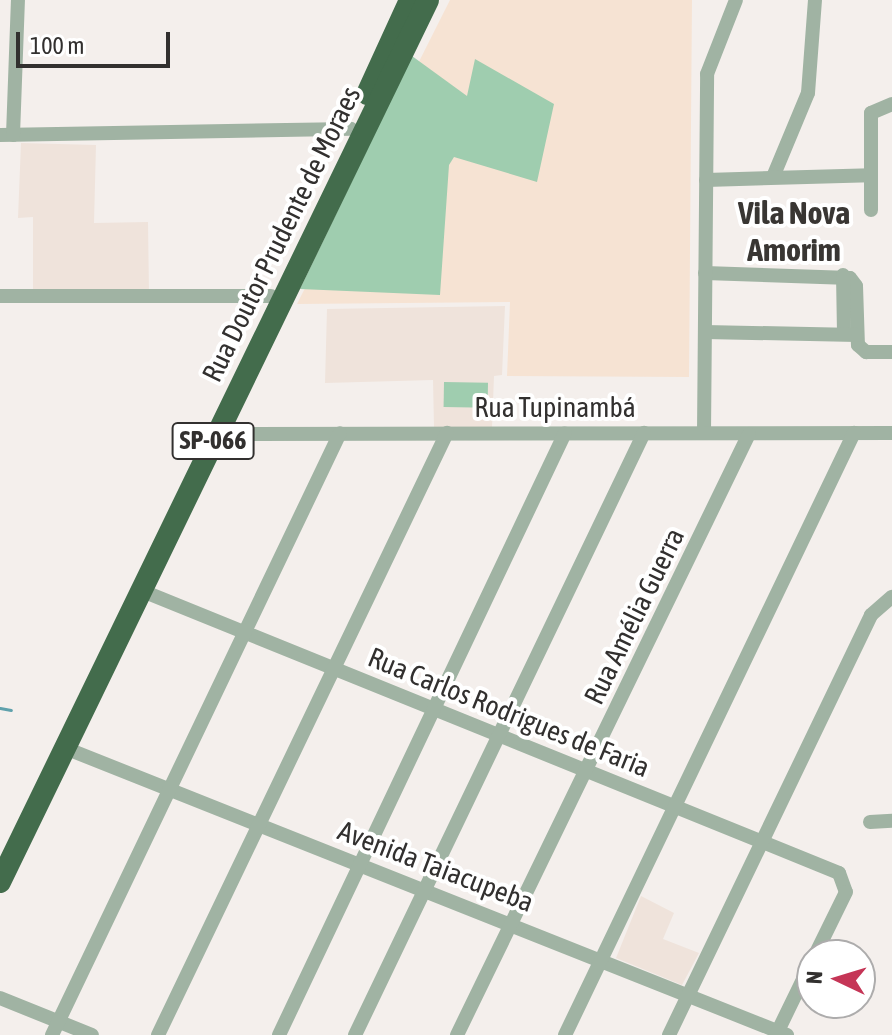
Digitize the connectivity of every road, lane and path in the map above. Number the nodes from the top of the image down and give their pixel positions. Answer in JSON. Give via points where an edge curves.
{"nodes":[{"id":1,"x":18,"y":0,"type":"edge"},
{"id":2,"x":410,"y":0,"type":"edge"},
{"id":3,"x":428,"y":0,"type":"edge"},
{"id":4,"x":736,"y":0,"type":"edge"},
{"id":5,"x":815,"y":0,"type":"edge"},
{"id":6,"x":892,"y":104,"type":"edge"},
{"id":7,"x":351,"y":129,"type":"junction"},
{"id":8,"x":7,"y":135,"type":"edge"},
{"id":9,"x":870,"y":175,"type":"junction"},
{"id":10,"x":773,"y":177,"type":"junction"},
{"id":11,"x":706,"y":180,"type":"junction"},
{"id":12,"x":871,"y":210,"type":"dead end"},
{"id":13,"x":705,"y":273,"type":"junction"},
{"id":14,"x":0,"y":296,"type":"edge"},
{"id":15,"x":271,"y":296,"type":"junction"},
{"id":16,"x":705,"y":332,"type":"junction"},
{"id":17,"x":850,"y":334,"type":"junction"},
{"id":18,"x":892,"y":352,"type":"edge"},
{"id":19,"x":340,"y":433,"type":"junction"},
{"id":20,"x":447,"y":433,"type":"junction"},
{"id":21,"x":565,"y":433,"type":"junction"},
{"id":22,"x":644,"y":433,"type":"junction"},
{"id":23,"x":704,"y":433,"type":"junction"},
{"id":24,"x":854,"y":433,"type":"junction"},
{"id":25,"x":892,"y":433,"type":"edge"},
{"id":26,"x":210,"y":434,"type":"junction"},
{"id":27,"x":749,"y":434,"type":"junction"},
{"id":28,"x":188,"y":464,"type":"junction"},
{"id":29,"x":174,"y":518,"type":"junction"},
{"id":30,"x":140,"y":590,"type":"junction"},
{"id":31,"x":892,"y":597,"type":"edge"},
{"id":32,"x":244,"y":632,"type":"junction"},
{"id":33,"x":333,"y":670,"type":"junction"},
{"id":34,"x":433,"y":710,"type":"junction"},
{"id":35,"x":497,"y":735,"type":"junction"},
{"id":36,"x":65,"y":748,"type":"junction"},
{"id":37,"x":588,"y":770,"type":"junction"},
{"id":38,"x":169,"y":791,"type":"junction"},
{"id":39,"x":674,"y":805,"type":"junction"},
{"id":40,"x":892,"y":821,"type":"edge"},
{"id":41,"x":870,"y":822,"type":"dead end"},
{"id":42,"x":260,"y":826,"type":"junction"},
{"id":43,"x":762,"y":842,"type":"junction"},
{"id":44,"x":0,"y":852,"type":"edge"},
{"id":45,"x":359,"y":864,"type":"junction"},
{"id":46,"x":0,"y":882,"type":"edge"},
{"id":47,"x":424,"y":889,"type":"junction"},
{"id":48,"x":511,"y":923,"type":"junction"},
{"id":49,"x":823,"y":939,"type":"edge"},
{"id":50,"x":601,"y":960,"type":"junction"},
{"id":51,"x":689,"y":996,"type":"junction"},
{"id":52,"x":0,"y":998,"type":"edge"},
{"id":53,"x":796,"y":998,"type":"edge"},
{"id":54,"x":55,"y":1028,"type":"edge"},
{"id":55,"x":780,"y":1034,"type":"edge"},
{"id":56,"x":92,"y":1035,"type":"edge"},
{"id":57,"x":158,"y":1035,"type":"edge"},
{"id":58,"x":279,"y":1035,"type":"edge"},
{"id":59,"x":355,"y":1035,"type":"edge"},
{"id":60,"x":457,"y":1035,"type":"edge"},
{"id":61,"x":565,"y":1035,"type":"edge"},
{"id":62,"x":669,"y":1035,"type":"edge"}],
"edges":[{"from":1,"to":8,"type":"street"},
{"from":2,"to":7,"type":"highway","name":"Rua Doutor Prudente de Moraes","number":"SP-066"},
{"from":3,"to":26,"type":"highway","name":"Rua Doutor Prudente de Moraes","number":"SP-066"},
{"from":4,"to":11,"type":"street","via":[[709,58]]},
{"from":5,"to":10,"type":"street","via":[[808,93]]},
{"from":6,"to":9,"type":"street","via":[[874,109],[870,121]]},
{"from":7,"to":8,"type":"street"},
{"from":7,"to":15,"type":"highway","name":"Rua Doutor Prudente de Moraes","number":"SP-066"},
{"from":9,"to":10,"type":"street"},
{"from":9,"to":12,"type":"street"},
{"from":10,"to":11,"type":"street"},
{"from":11,"to":13,"type":"street"},
{"from":13,"to":16,"type":"street"},
{"from":13,"to":17,"type":"street","via":[[843,275]]},
{"from":14,"to":15,"type":"street"},
{"from":15,"to":26,"type":"highway","name":"Rua Doutor Prudente de Moraes","number":"SP-066"},
{"from":16,"to":17,"type":"street"},
{"from":16,"to":23,"type":"street"},
{"from":17,"to":18,"type":"street","via":[[866,352]]},
{"from":19,"to":20,"type":"street","name":"Rua Tupinambá"},
{"from":19,"to":26,"type":"street","name":"Rua Tupinambá"},
{"from":19,"to":32,"type":"street"},
{"from":20,"to":21,"type":"street","name":"Rua Tupinambá"},
{"from":20,"to":33,"type":"street"},
{"from":21,"to":22,"type":"street","name":"Rua Tupinambá"},
{"from":21,"to":34,"type":"street"},
{"from":22,"to":23,"type":"street","name":"Rua Tupinambá"},
{"from":22,"to":35,"type":"street"},
{"from":23,"to":27,"type":"street","name":"Rua Tupinambá"},
{"from":24,"to":25,"type":"street","name":"Rua Tupinambá"},
{"from":24,"to":27,"type":"street","name":"Rua Tupinambá"},
{"from":24,"to":39,"type":"street"},
{"from":26,"to":28,"type":"highway","name":"Rua Doutor Prudente de Moraes","number":"SP-066"},
{"from":26,"to":29,"type":"highway","name":"Rua Doutor Prudente de Moraes","number":"SP-066"},
{"from":27,"to":37,"type":"street","name":"Rua Amélia Guerra"},
{"from":28,"to":29,"type":"highway"},
{"from":28,"to":44,"type":"highway","name":"Rua Doutor Prudente de Moraes","number":"SP-066"},
{"from":29,"to":30,"type":"highway","name":"Rua Doutor Prudente de Moraes","number":"SP-066"},
{"from":30,"to":32,"type":"street","name":"Rua Carlos Rodrigues de Faria"},
{"from":30,"to":36,"type":"highway","name":"Rua Doutor Prudente de Moraes","number":"SP-066"},
{"from":31,"to":43,"type":"street","via":[[871,615]]},
{"from":32,"to":33,"type":"street","name":"Rua Carlos Rodrigues de Faria"},
{"from":32,"to":38,"type":"street"},
{"from":33,"to":34,"type":"street","name":"Rua Carlos Rodrigues de Faria"},
{"from":33,"to":42,"type":"street"},
{"from":34,"to":35,"type":"street","name":"Rua Carlos Rodrigues de Faria"},
{"from":34,"to":45,"type":"street"},
{"from":35,"to":37,"type":"street","name":"Rua Carlos Rodrigues de Faria"},
{"from":35,"to":47,"type":"street"},
{"from":36,"to":38,"type":"street","name":"Avenida Taiacupeba"},
{"from":36,"to":46,"type":"highway","name":"Rua Doutor Prudente de Moraes","number":"SP-066"},
{"from":37,"to":39,"type":"street","name":"Rua Carlos Rodrigues de Faria"},
{"from":37,"to":48,"type":"street","name":"Rua Amélia Guerra"},
{"from":38,"to":42,"type":"street","name":"Avenida Taiacupeba"},
{"from":38,"to":54,"type":"street"},
{"from":39,"to":43,"type":"street","name":"Rua Carlos Rodrigues de Faria"},
{"from":39,"to":50,"type":"street"},
{"from":40,"to":41,"type":"street"},
{"from":42,"to":45,"type":"street","name":"Avenida Taiacupeba"},
{"from":42,"to":57,"type":"street"},
{"from":43,"to":49,"type":"street","name":"Rua Carlos Rodrigues de Faria","via":[[839,873],[846,892]]},
{"from":43,"to":51,"type":"street"},
{"from":45,"to":47,"type":"street","name":"Avenida Taiacupeba"},
{"from":45,"to":58,"type":"street"},
{"from":47,"to":48,"type":"street","name":"Avenida Taiacupeba"},
{"from":47,"to":59,"type":"street"},
{"from":48,"to":50,"type":"street","name":"Avenida Taiacupeba"},
{"from":48,"to":60,"type":"street","name":"Rua Amélia Guerra"},
{"from":50,"to":51,"type":"street","name":"Avenida Taiacupeba"},
{"from":50,"to":61,"type":"street"},
{"from":51,"to":55,"type":"street","name":"Avenida Taiacupeba"},
{"from":51,"to":62,"type":"street"},
{"from":52,"to":54,"type":"street"},
{"from":53,"to":55,"type":"street"},
{"from":54,"to":56,"type":"street"}]}
